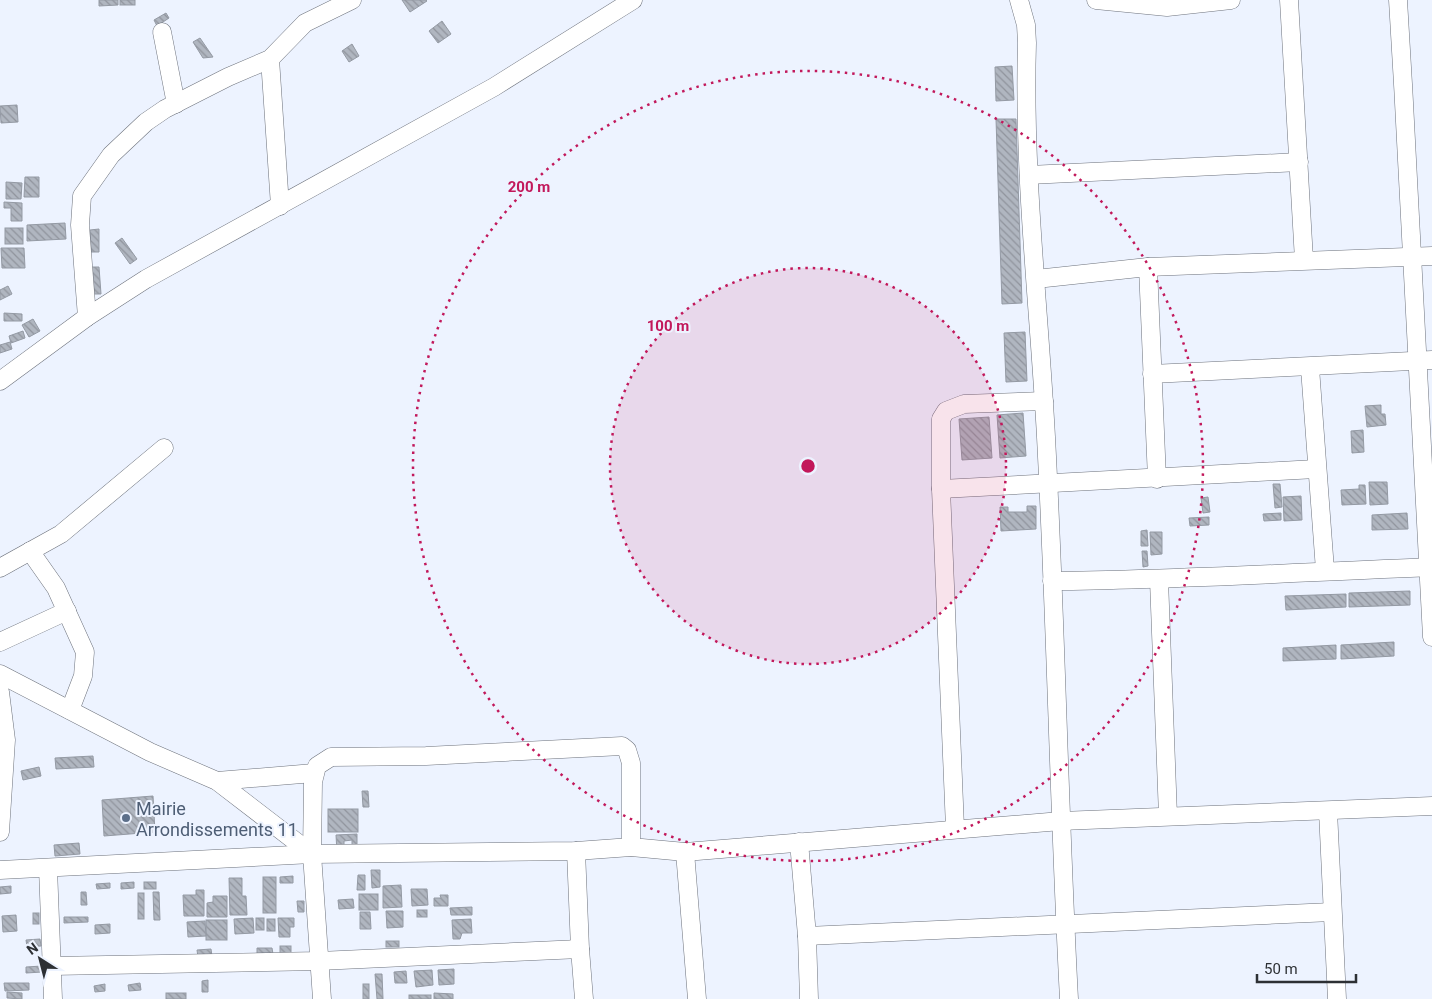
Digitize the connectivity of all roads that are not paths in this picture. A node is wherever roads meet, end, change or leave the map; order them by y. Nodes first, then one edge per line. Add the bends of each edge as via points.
1 (352, 0) edge
2 (631, 0) edge
3 (1019, 0) edge
4 (1096, 0) edge
5 (1231, 0) edge
6 (1289, 0) edge
7 (1398, 0) edge
8 (321, 7) edge
9 (162, 32) dead end
10 (270, 59) junction
11 (176, 104) junction
12 (1299, 162) junction
13 (1029, 175) junction
14 (280, 206) junction
15 (1414, 256) junction
16 (1432, 256) edge
17 (1304, 260) junction
18 (1148, 267) junction
19 (1036, 279) junction
20 (87, 316) junction
21 (1424, 361) edge
22 (1310, 368) junction
23 (1152, 374) junction
24 (0, 381) edge
25 (1044, 401) junction
26 (164, 448) dead end
27 (1316, 469) junction
28 (1157, 479) junction
29 (1049, 484) junction
30 (942, 488) junction
31 (30, 552) junction
32 (1430, 567) edge
33 (0, 568) edge
34 (1325, 570) junction
35 (1159, 580) junction
36 (1052, 581) junction
37 (67, 612) junction
38 (1432, 637) edge
39 (0, 642) edge
40 (0, 674) edge
41 (0, 692) edge
42 (70, 710) junction
43 (314, 774) junction
44 (217, 782) junction
45 (1432, 806) edge
46 (1328, 811) junction
47 (1168, 816) junction
48 (1060, 821) junction
49 (955, 828) junction
50 (0, 832) edge
51 (799, 842) junction
52 (631, 847) junction
53 (576, 851) junction
54 (685, 852) junction
55 (312, 854) junction
56 (48, 868) junction
57 (0, 870) edge
58 (1332, 912) junction
59 (1065, 924) junction
60 (807, 936) junction
61 (580, 949) junction
62 (319, 960) junction
63 (52, 966) junction
64 (53, 999) edge
65 (322, 999) edge
66 (584, 999) edge
67 (697, 999) edge
68 (809, 999) edge
69 (1070, 999) edge
70 (1337, 999) edge

1 - 8 street
2 - 14 street via 494,87
3 - 13 street via 1026,25
4 - 5 street via 1167,7
6 - 12 street
7 - 15 street
8 - 10 street
9 - 11 street
10 - 11 street
10 - 14 street
11 - 20 street via 146,122 111,155 82,196 80,225
12 - 13 street
12 - 17 street
13 - 19 street
14 - 20 street via 146,279
15 - 16 street
15 - 17 street
15 - 21 street
17 - 18 street
18 - 19 street
18 - 23 street
19 - 25 street
20 - 24 street
21 - 22 street
21 - 32 street
22 - 23 street
22 - 27 street
23 - 28 street
25 - 29 street
25 - 30 street via 964,404 946,411 940,429
26 - 31 street via 61,534
27 - 28 street
27 - 34 street
28 - 29 street
29 - 30 street
29 - 36 street
30 - 49 street
31 - 33 street
31 - 37 street via 56,588
32 - 34 street
32 - 38 street
34 - 35 street
35 - 36 street
35 - 47 street
36 - 48 street
37 - 39 street
37 - 42 street via 85,652 83,676
40 - 42 street
41 - 50 street via 6,740
42 - 44 street via 150,752
43 - 44 street
43 - 52 street via 317,766 330,757 426,756 622,746 627,750 631,763
43 - 55 street
44 - 55 street
45 - 46 street
46 - 47 street
46 - 58 street
47 - 48 street
48 - 49 street
48 - 59 street
49 - 51 street
51 - 54 street
51 - 60 street
52 - 53 street
52 - 54 street
53 - 55 street
53 - 61 street
54 - 67 street
55 - 56 street
55 - 62 street
56 - 57 street
56 - 63 street
58 - 59 street
58 - 70 street
59 - 60 street
59 - 69 street
60 - 68 street
61 - 62 street
61 - 66 street
62 - 63 street
62 - 65 street
63 - 64 street

